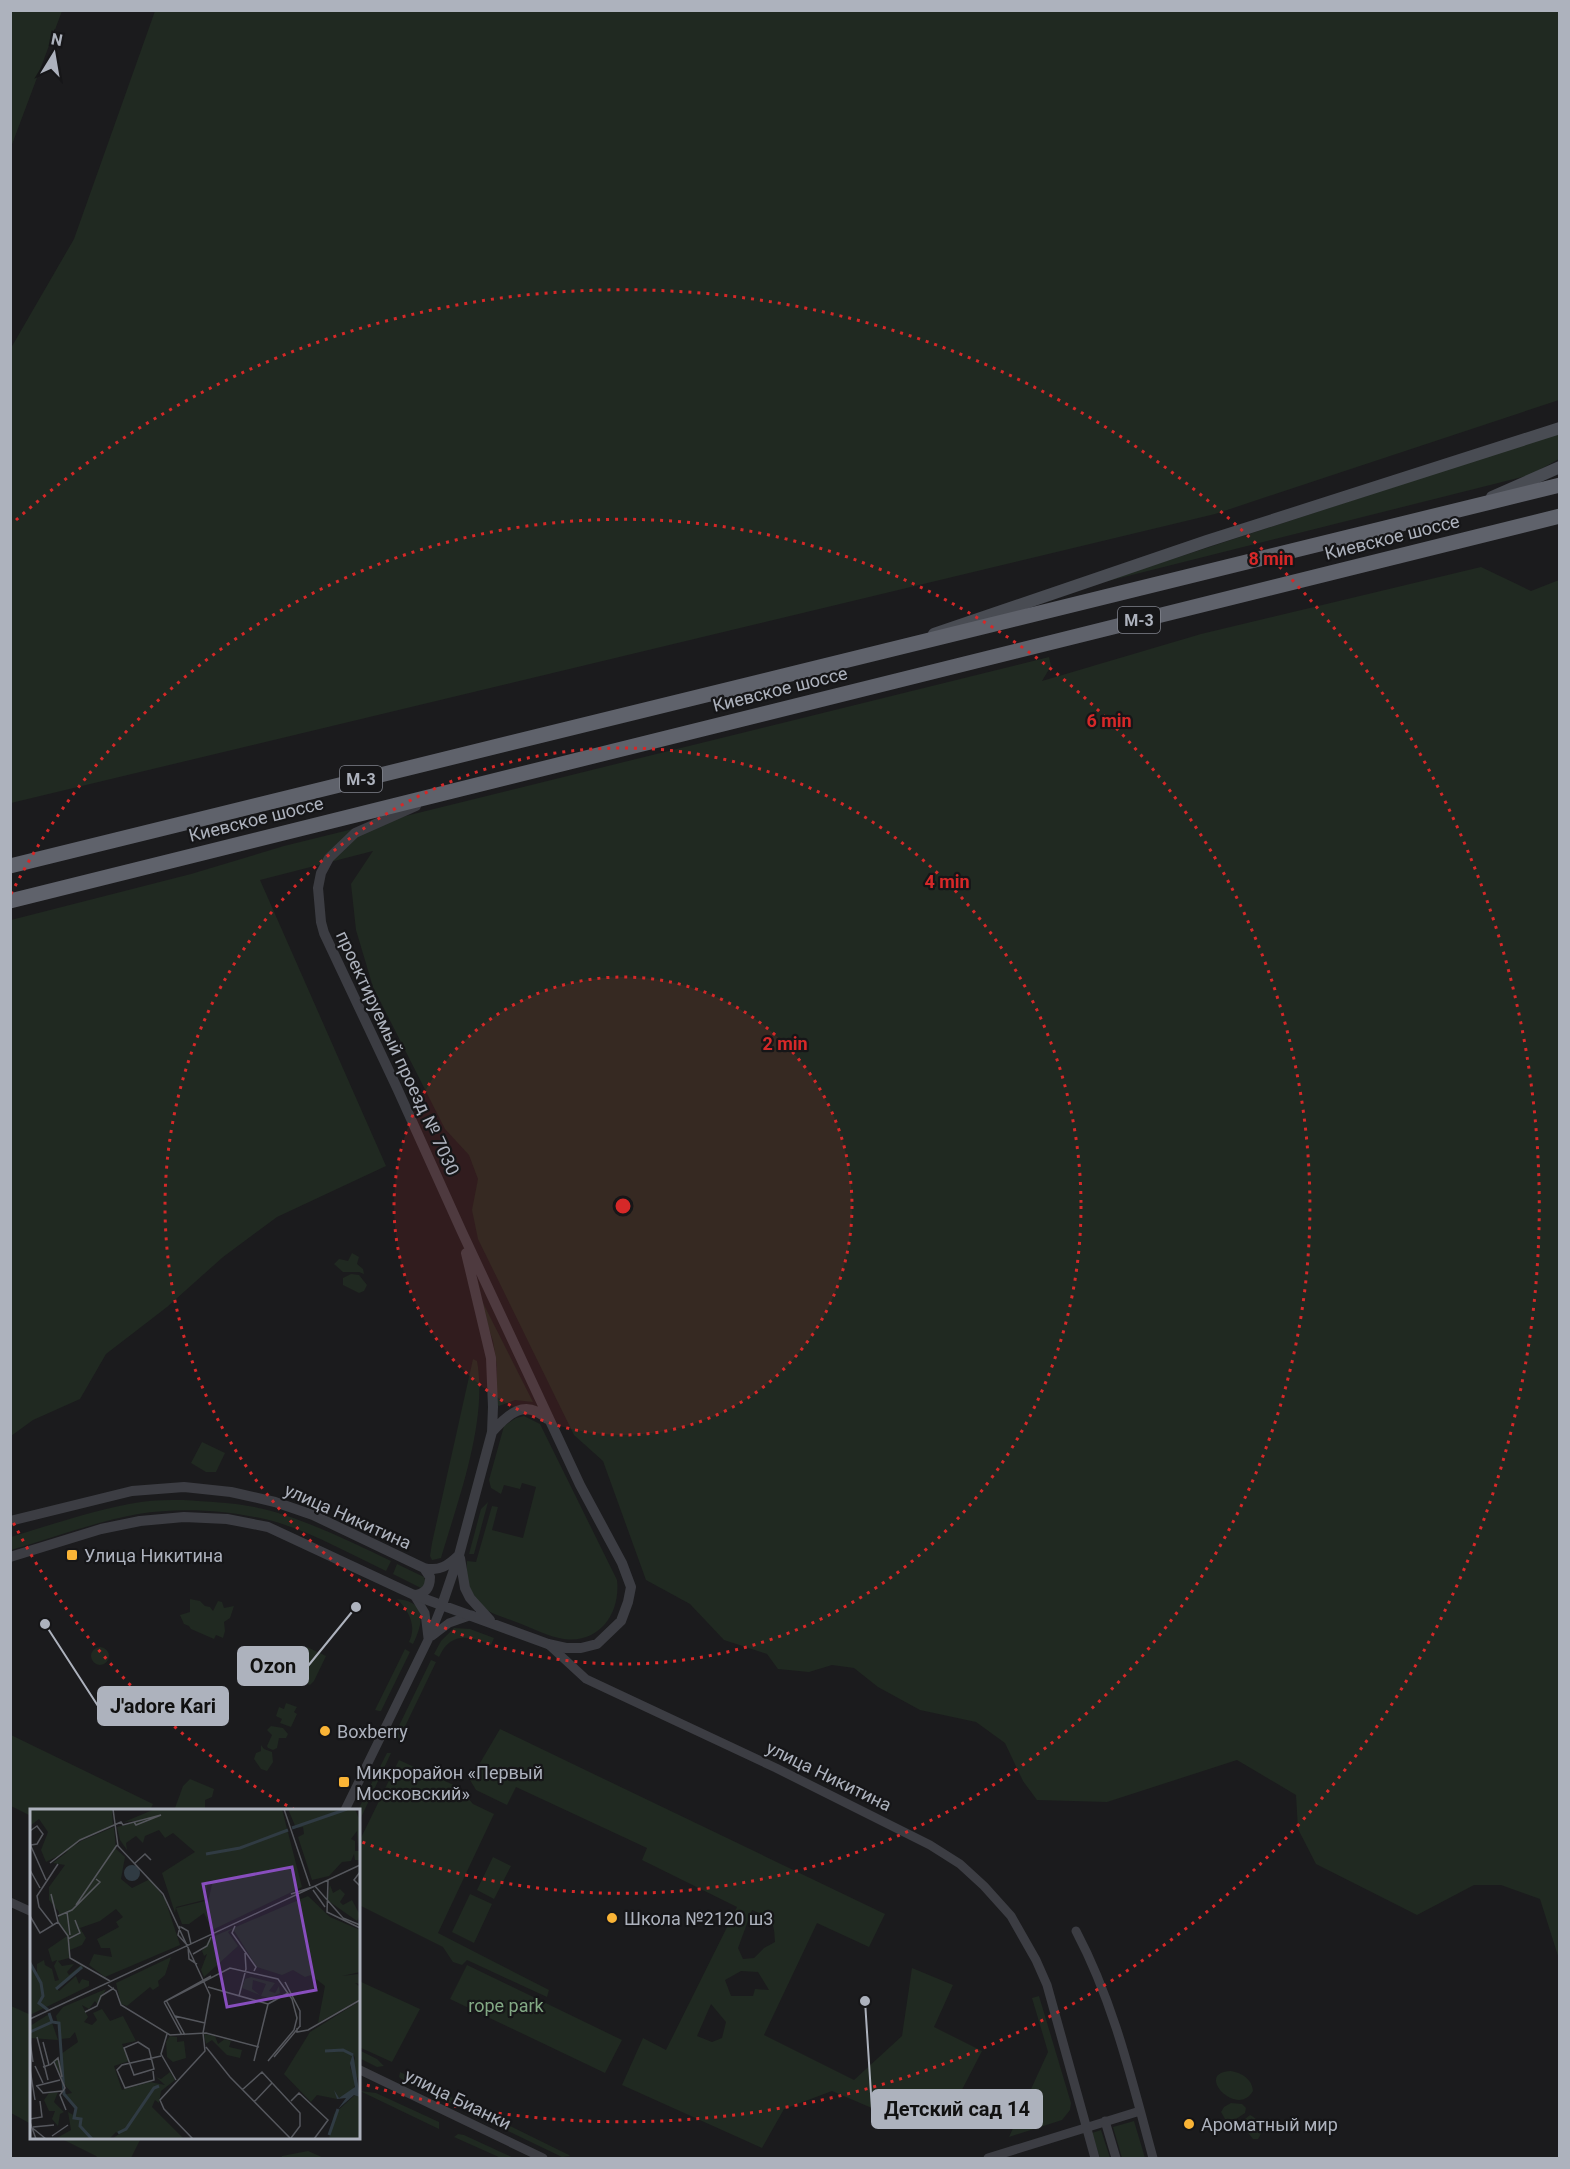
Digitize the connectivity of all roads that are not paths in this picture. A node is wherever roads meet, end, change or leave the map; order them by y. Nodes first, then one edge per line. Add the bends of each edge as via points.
1 (1560, 428) edge
2 (1560, 467) edge
3 (1560, 485) edge
4 (1466, 508) junction
5 (1560, 516) edge
6 (890, 651) junction
7 (461, 789) junction
8 (10, 866) edge
9 (10, 901) edge
10 (462, 1232) junction
11 (551, 1423) junction
12 (492, 1432) junction
13 (10, 1521) edge
14 (459, 1555) junction
15 (10, 1557) edge
16 (424, 1568) junction
17 (414, 1595) junction
18 (442, 1605) junction
19 (472, 1615) junction
20 (492, 1622) junction
21 (428, 1640) junction
22 (548, 1644) junction
23 (345, 1809) edge
24 (10, 1902) edge
25 (30, 1911) edge
26 (1076, 1931) dead end
27 (360, 2070) edge
28 (1140, 2111) junction
29 (1105, 2121) junction
30 (1086, 2127) junction
31 (543, 2158) edge
32 (988, 2158) edge
33 (1095, 2158) edge
34 (1116, 2158) edge
35 (1153, 2158) edge

1 - 6 main road via 957,624
2 - 4 main road
3 - 4 highway, Киевское шоссе / М-3
4 - 6 highway, Киевское шоссе / М-3
5 - 7 highway, Киевское шоссе / М-3
6 - 8 highway, Киевское шоссе / М-3
7 - 9 highway, Киевское шоссе / М-3
7 - 10 street, проектируемый проезд № 7030 via 355,833 329,858 321,873 318,904 324,933
10 - 11 street, проектируемый проезд № 7030
10 - 12 street, проектируемый проезд № 7030 via 490,1358
11 - 12 street via 540,1412 519,1410 511,1412
11 - 22 street, проектируемый проезд № 7030 via 631,1587 621,1621 597,1644 566,1648
12 - 14 street, проектируемый проезд № 7030
13 - 16 street, улица Никитина via 132,1491 184,1487 253,1496 295,1508
14 - 16 street, улица Никитина via 443,1568
14 - 18 street, проектируемый проезд № 7030
14 - 20 street via 465,1588
15 - 17 street, улица Никитина via 140,1521 227,1519 268,1527
16 - 17 street, улица Никитина via 430,1577 428,1588
17 - 18 street, улица Никитина
17 - 21 street via 425,1613
18 - 19 street, улица Никитина
18 - 21 street
19 - 20 street, улица Никитина
19 - 21 street via 449,1623
20 - 22 street, улица Никитина
21 - 23 street
22 - 30 street, улица Никитина via 586,1679 787,1773 960,1864 1011,1916 1036,1960 1047,1985
24 - 25 street
26 - 28 street via 1110,2007
27 - 31 street, улица Бианки
28 - 29 street
28 - 35 street
29 - 30 street
29 - 34 street
30 - 32 street
30 - 33 street, улица Никитина

